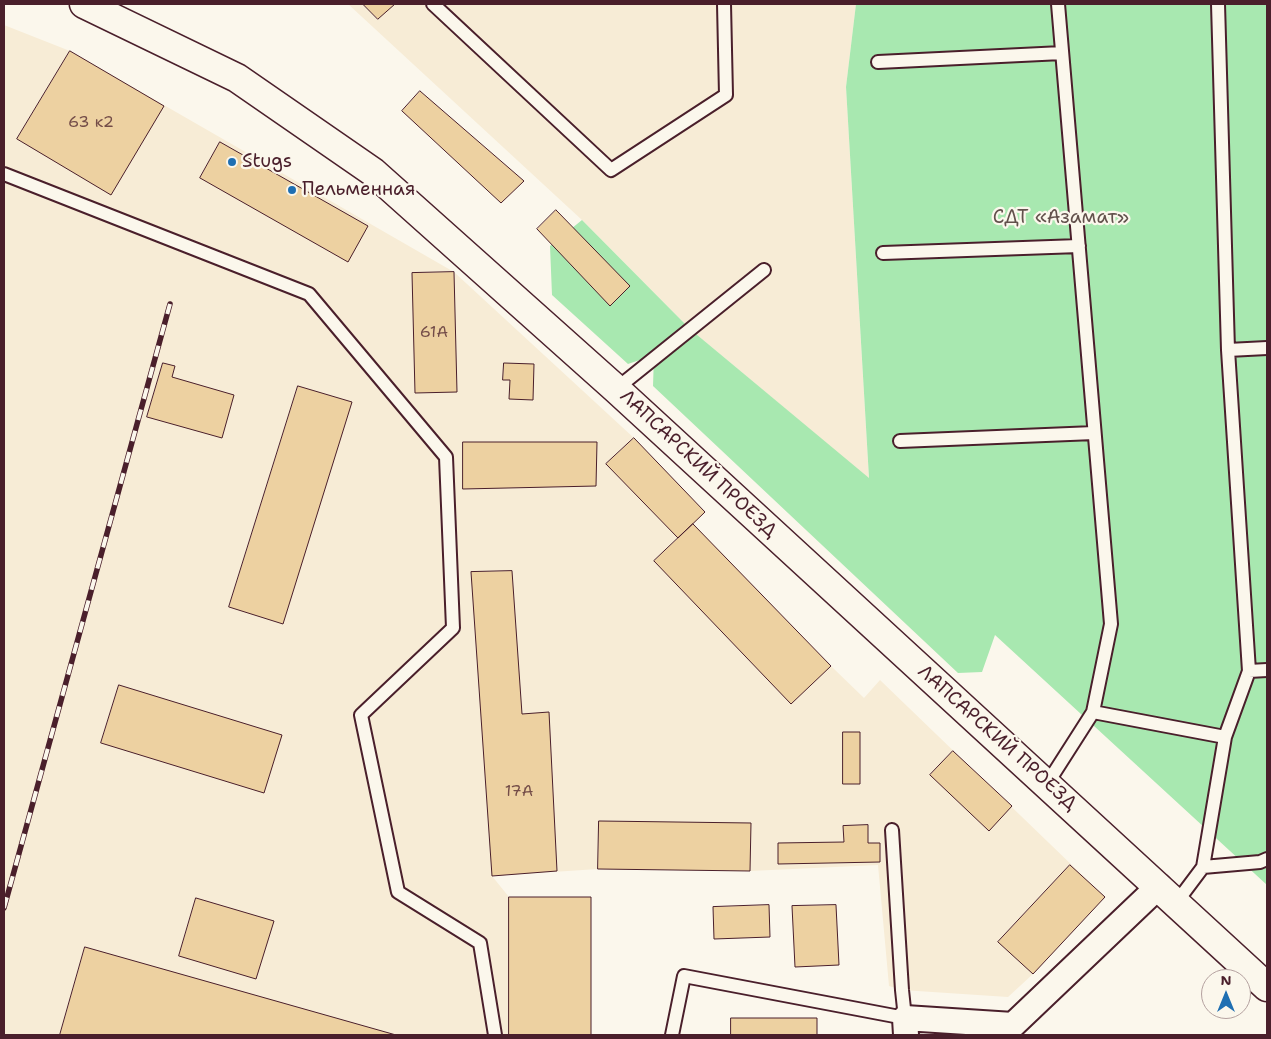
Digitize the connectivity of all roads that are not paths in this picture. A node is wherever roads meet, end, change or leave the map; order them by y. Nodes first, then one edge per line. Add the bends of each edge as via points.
1 (84, 4) edge
2 (433, 4) edge
3 (724, 4) edge
4 (1058, 4) edge
5 (1218, 4) edge
6 (1062, 53) junction
7 (878, 62) dead end
8 (4, 174) edge
9 (1079, 246) junction
10 (883, 253) dead end
11 (764, 270) dead end
12 (1267, 348) edge
13 (1228, 350) junction
14 (616, 389) junction
15 (1094, 433) junction
16 (900, 441) dead end
17 (1267, 670) edge
18 (1250, 672) junction
19 (1093, 712) junction
20 (1225, 737) junction
21 (1047, 784) junction
22 (892, 830) dead end
23 (1267, 859) edge
24 (1203, 866) junction
25 (1167, 894) junction
26 (1267, 987) edge
27 (906, 1027) edge
28 (495, 1035) edge
29 (672, 1035) edge

1 - 14 street, ЛАПСАРСКИЙ ПРОЕЗД via 237,78 373,172
2 - 3 lane via 611,170 726,95
4 - 6 lane
5 - 13 lane
6 - 7 lane
6 - 9 lane
8 - 28 lane via 309,294 446,457 453,628 361,715 398,892 480,943
9 - 10 lane
9 - 15 lane
11 - 14 lane
12 - 13 lane
13 - 18 lane
14 - 21 street, ЛАПСАРСКИЙ ПРОЕЗД
15 - 16 lane
15 - 19 lane via 1111,624
17 - 18 lane
18 - 20 lane
19 - 20 lane
19 - 21 lane
20 - 24 lane
21 - 25 street, ЛАПСАРСКИЙ ПРОЕЗД
22 - 27 lane
23 - 24 lane
24 - 25 lane
25 - 26 street, ЛАПСАРСКИЙ ПРОЕЗД
25 - 27 street via 1013,1025
27 - 29 lane via 684,976

